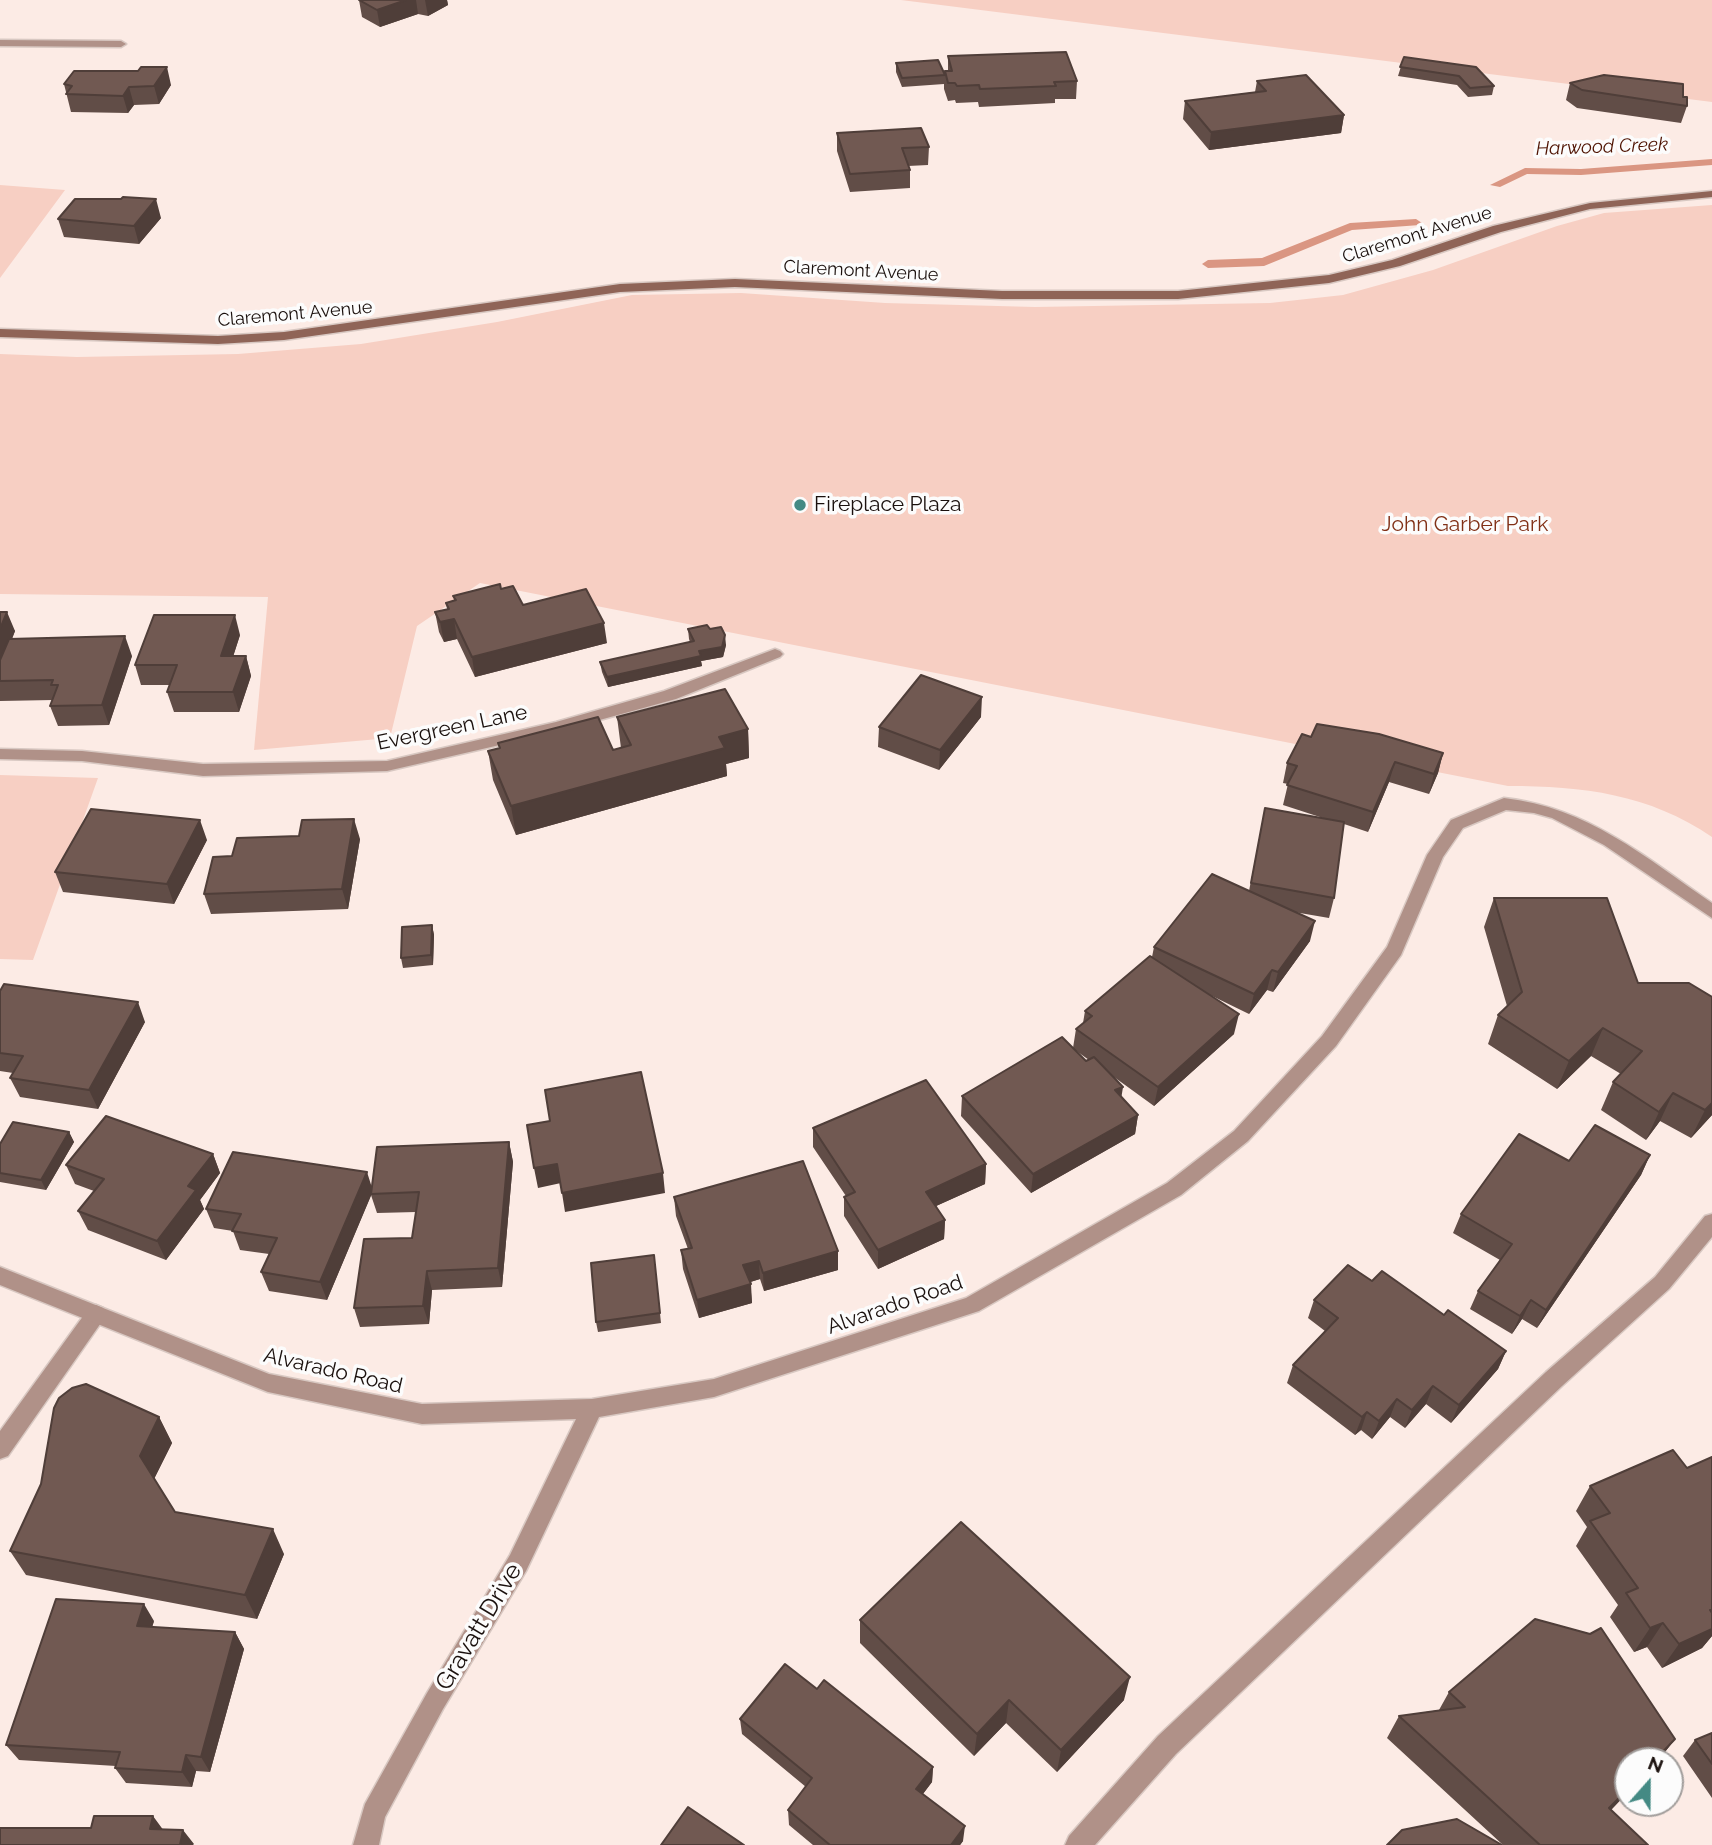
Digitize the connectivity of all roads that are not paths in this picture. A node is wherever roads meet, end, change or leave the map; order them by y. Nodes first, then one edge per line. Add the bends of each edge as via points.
1 (0, 43) edge
2 (121, 44) dead end
3 (1712, 194) edge
4 (0, 333) edge
5 (775, 654) dead end
6 (0, 754) edge
7 (1712, 912) edge
8 (1712, 1222) edge
9 (0, 1276) edge
10 (96, 1314) junction
11 (592, 1409) junction
12 (0, 1448) edge
13 (366, 1845) edge
14 (1078, 1845) edge

1 - 2 street
3 - 4 main road, Claremont Avenue via 1590,206 1329,279 1192,294 1002,295 735,283 620,288 284,336 206,340
5 - 6 street, Evergreen Lane via 670,695 387,766 203,771 82,757
7 - 11 street, Alvarado Road via 1609,841 1558,814 1504,804 1457,824 1435,855 1395,950 1329,1041 1241,1136 1174,1189 972,1305 714,1388
8 - 14 street via 1662,1283 1554,1379 1167,1745
9 - 10 street, Alvarado Road
10 - 11 street, Alvarado Road via 268,1383 409,1412
10 - 12 street
11 - 13 street, Gravatt Drive via 518,1563 374,1813

